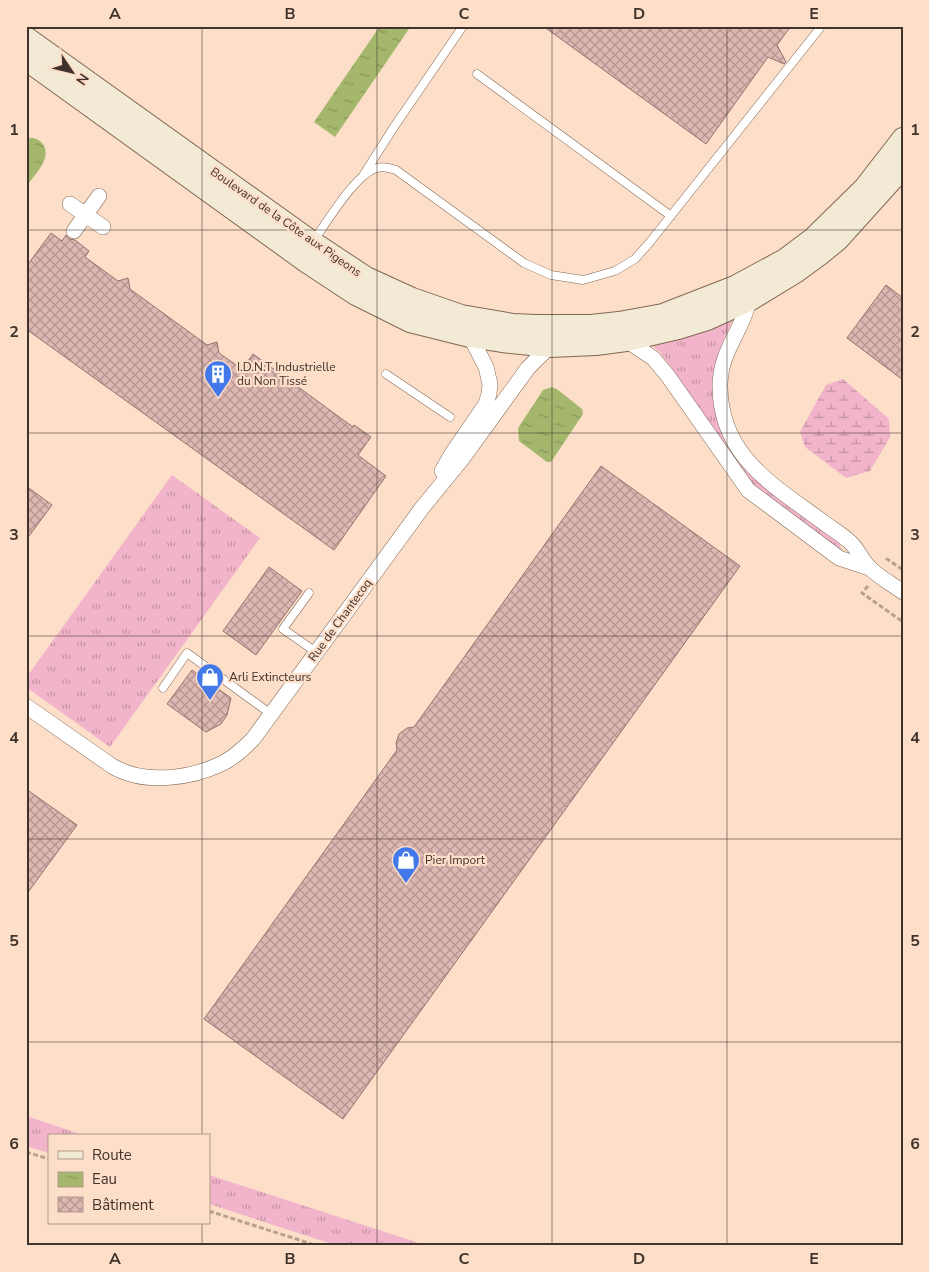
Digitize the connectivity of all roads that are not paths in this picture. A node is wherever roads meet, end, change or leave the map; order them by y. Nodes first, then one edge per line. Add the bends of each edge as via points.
1 (463, 26) edge
2 (820, 28) dead end
3 (26, 38) edge
4 (26, 59) edge
5 (477, 74) dead end
6 (903, 139) edge
7 (903, 167) edge
8 (364, 174) junction
9 (99, 196) dead end
10 (70, 204) dead end
11 (86, 215) junction
12 (671, 216) junction
13 (103, 227) dead end
14 (74, 231) dead end
15 (312, 242) junction
16 (749, 300) junction
17 (470, 336) junction
18 (626, 340) junction
19 (550, 346) junction
20 (386, 374) dead end
21 (450, 417) dead end
22 (422, 508) junction
23 (869, 568) junction
24 (903, 592) edge
25 (309, 593) dead end
26 (316, 652) junction
27 (163, 688) dead end
28 (26, 706) edge
29 (271, 714) junction

1 - 8 lane
2 - 12 lane
3 - 15 street, Boulevard de la Côte aux Pigeons
4 - 17 street, Boulevard de la Côte aux Pigeons via 356,294 410,321
5 - 12 lane
6 - 15 street, Boulevard de la Côte aux Pigeons via 853,200 813,239 785,260 735,288 663,315 628,322 535,326 461,316 366,278
7 - 16 street, Boulevard de la Côte aux Pigeons via 838,239 795,272
8 - 12 lane via 377,168 396,170 524,263 551,274 583,280 615,271 634,259
8 - 15 lane
9 - 11 street
10 - 11 street
11 - 13 street
11 - 14 street
16 - 18 street, Boulevard de la Côte aux Pigeons via 707,319
16 - 23 street via 722,368 722,411 730,435 744,458 763,477 851,543
17 - 19 street, Boulevard de la Côte aux Pigeons
17 - 22 street via 489,375 486,404 453,452
18 - 19 street, Boulevard de la Côte aux Pigeons
18 - 23 street via 653,358 668,376 748,490 839,558
19 - 22 street, Rue de Chantecoq via 528,368
20 - 21 lane
22 - 26 street, Rue de Chantecoq
23 - 24 street
25 - 26 lane via 283,629
26 - 29 street, Rue de Chantecoq
27 - 29 lane via 187,653
28 - 29 street, Rue de Chantecoq via 122,772 156,777 195,773 224,762 253,739

